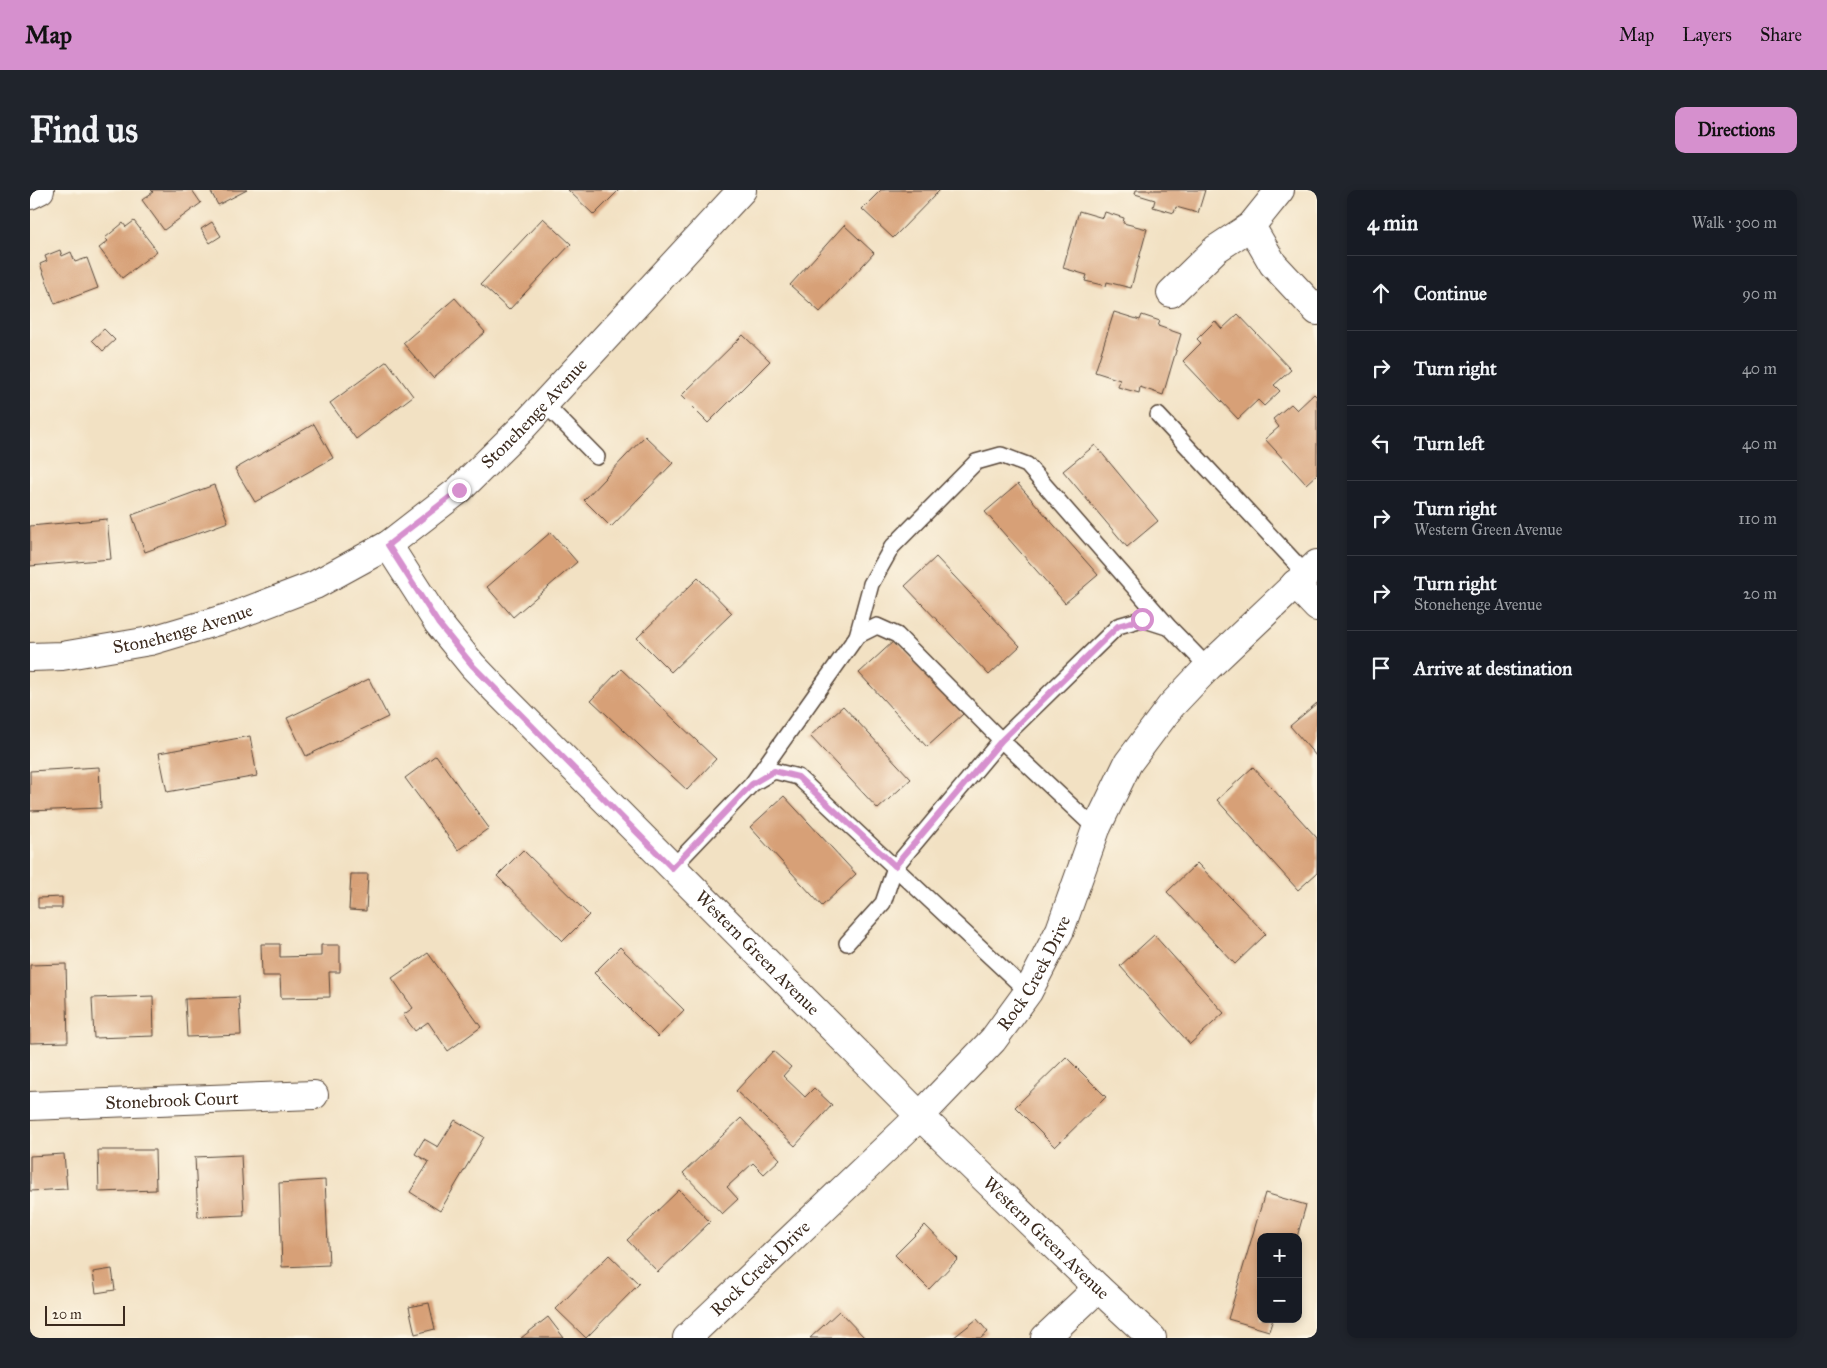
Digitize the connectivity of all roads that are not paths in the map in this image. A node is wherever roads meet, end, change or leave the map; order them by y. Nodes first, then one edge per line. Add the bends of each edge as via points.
1 (40, 190) edge
2 (742, 190) edge
3 (1280, 190) edge
4 (30, 195) edge
5 (1251, 226) junction
6 (1171, 293) dead end
7 (1317, 311) edge
8 (545, 404) junction
9 (1158, 415) dead end
10 (597, 457) dead end
11 (388, 545) junction
12 (1306, 574) edge
13 (1317, 607) edge
14 (1170, 628) junction
15 (857, 636) junction
16 (30, 657) edge
17 (1208, 666) junction
18 (1002, 740) junction
19 (752, 784) junction
20 (1096, 828) junction
21 (895, 866) junction
22 (672, 868) junction
23 (847, 943) dead end
24 (1028, 992) junction
25 (314, 1095) dead end
26 (30, 1106) edge
27 (920, 1116) junction
28 (1098, 1288) junction
29 (686, 1338) edge
30 (1045, 1338) edge
31 (1152, 1338) edge

1 - 4 street
2 - 8 street, Stonehenge Avenue
3 - 5 street
5 - 6 street via 1216,249
5 - 7 street via 1273,264
8 - 10 lane
8 - 11 street, Stonehenge Avenue via 459,490
9 - 12 lane
11 - 16 street, Stonehenge Avenue via 315,585 234,616 150,641 62,656
11 - 22 street, Western Green Avenue via 438,623 473,666
12 - 13 street
12 - 17 street, Rock Creek Drive
14 - 15 lane via 1027,465 1001,455 976,462 892,547 871,584
14 - 17 lane
14 - 18 lane via 1142,619 1118,626
15 - 18 lane via 877,626 897,635
15 - 19 lane
17 - 20 street, Rock Creek Drive via 1171,706 1128,763
18 - 20 lane
18 - 21 lane
19 - 21 lane via 774,771 798,777
19 - 22 lane
20 - 24 street, Rock Creek Drive via 1060,930
21 - 23 lane via 883,903
21 - 24 lane
22 - 27 street, Western Green Avenue
24 - 27 street, Rock Creek Drive via 993,1040
25 - 26 street, Stonebrook Court
27 - 28 street, Western Green Avenue
27 - 29 street, Rock Creek Drive
28 - 30 street
28 - 31 street, Western Green Avenue

